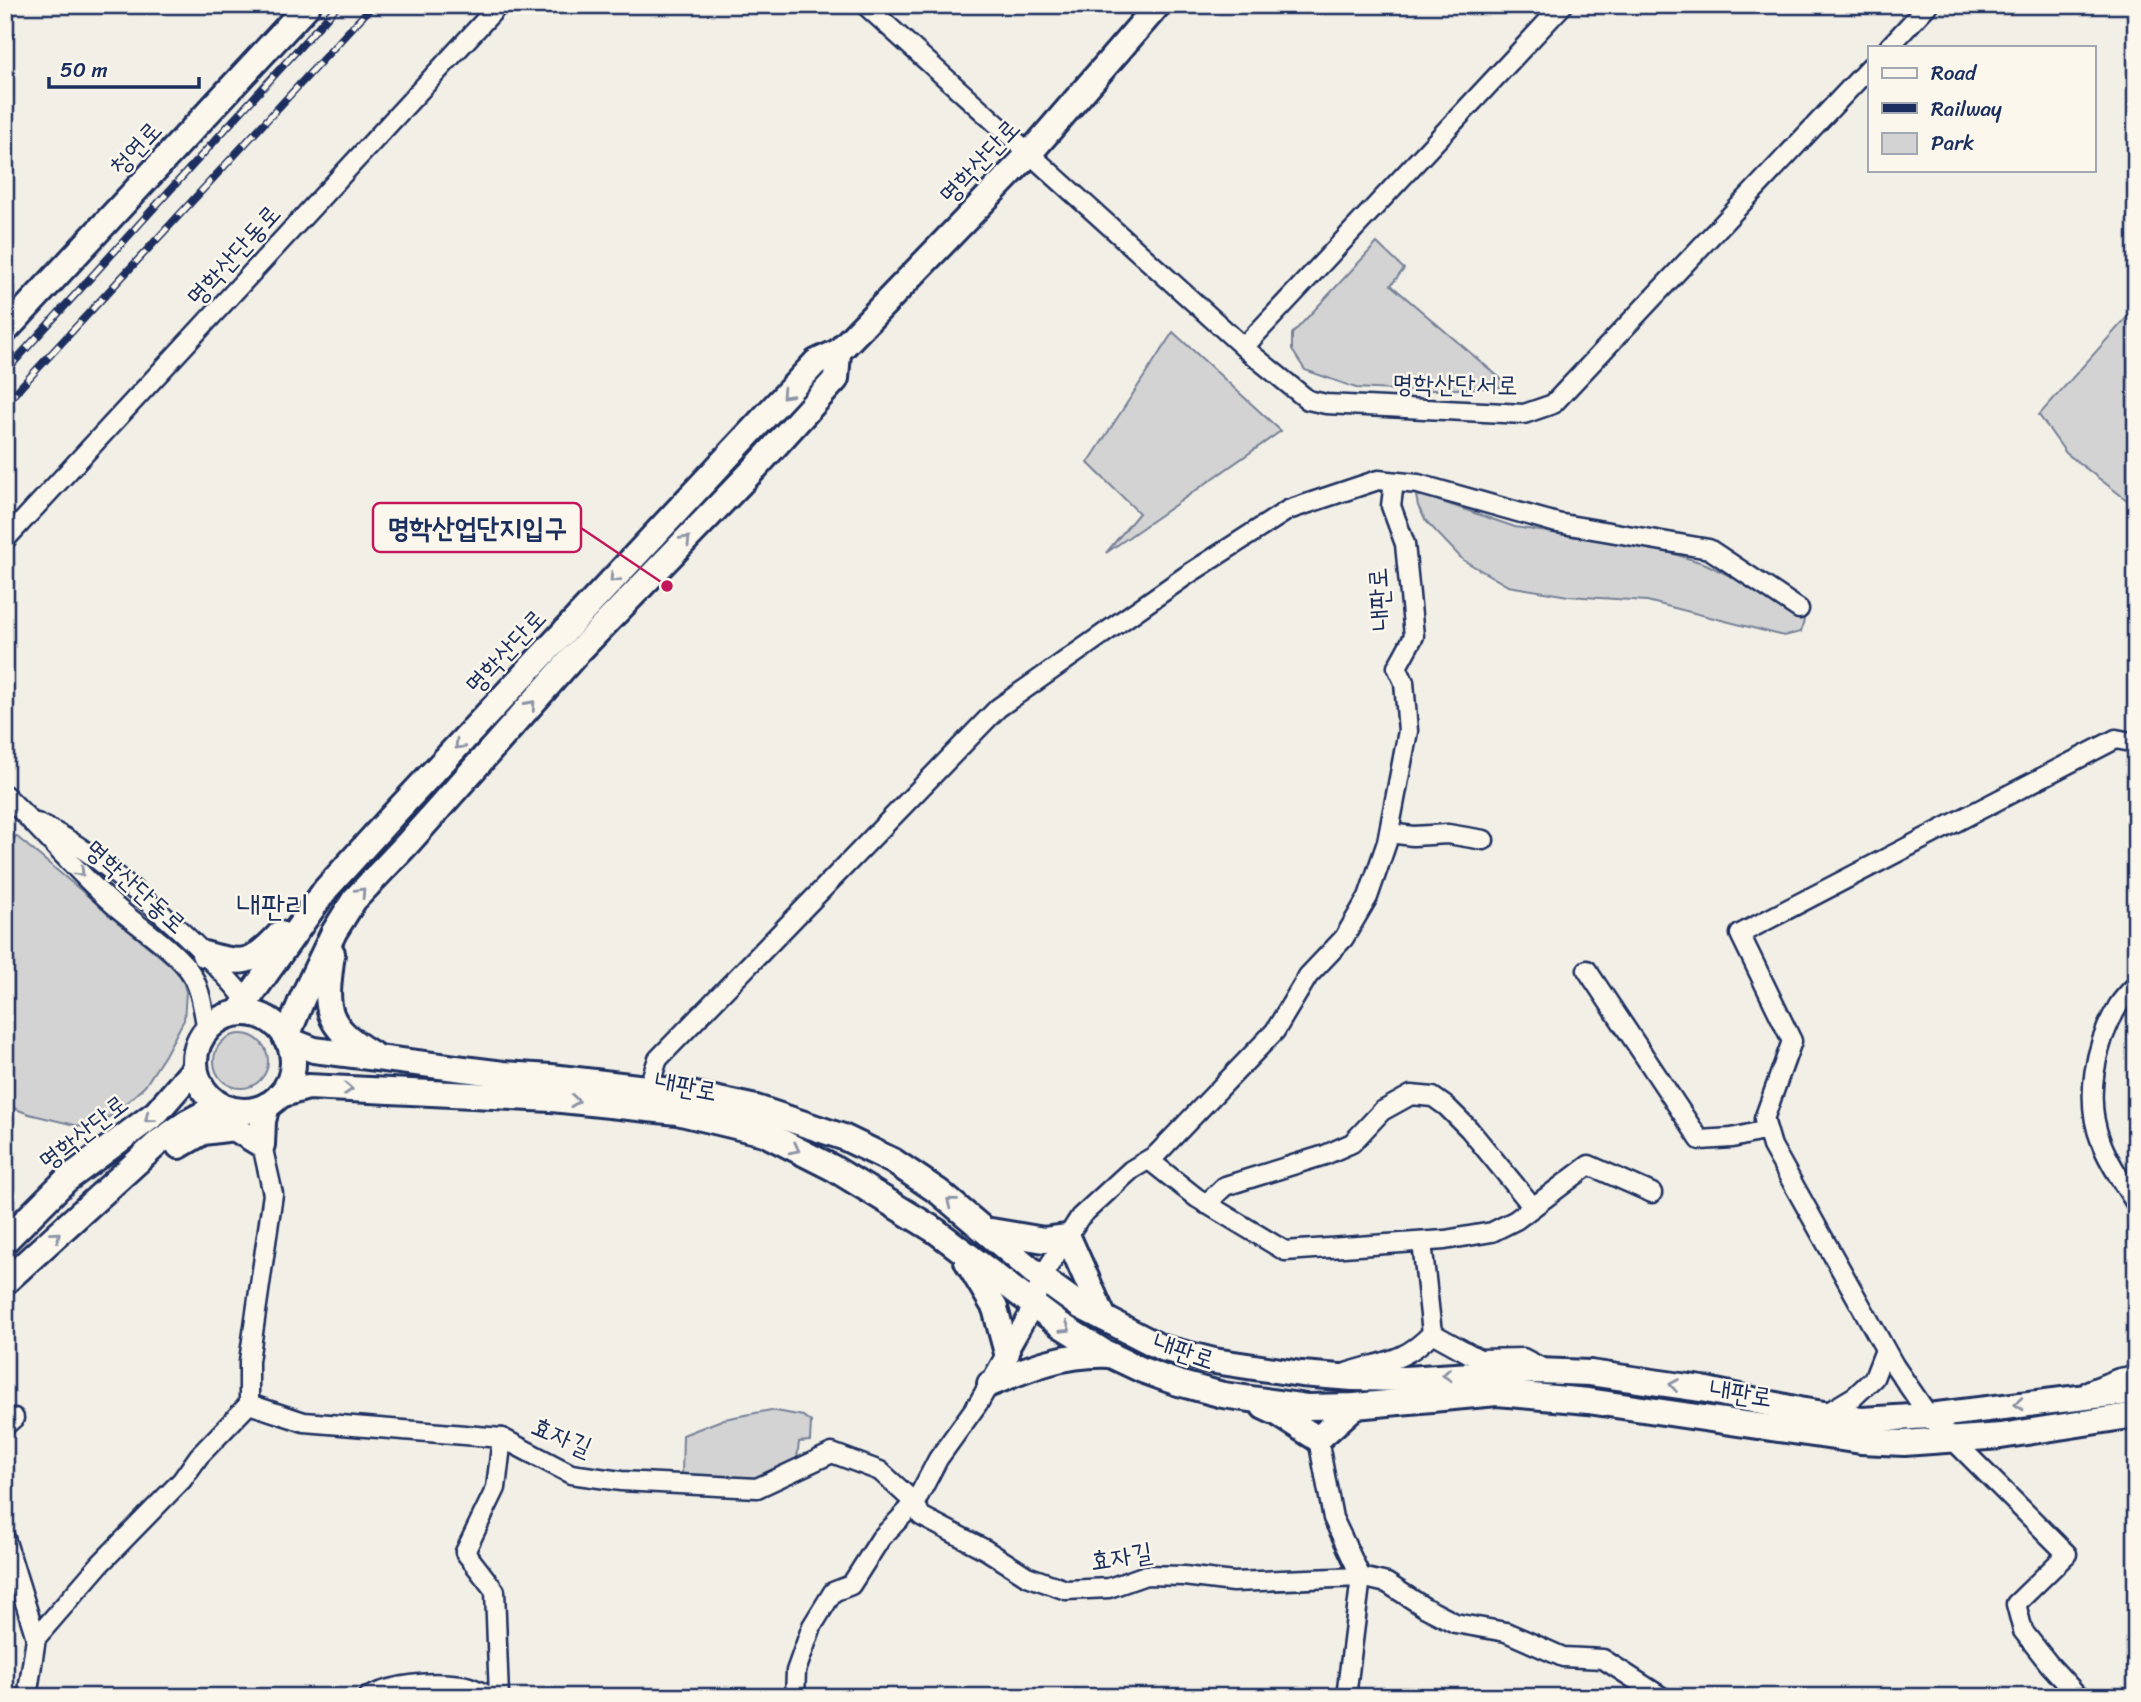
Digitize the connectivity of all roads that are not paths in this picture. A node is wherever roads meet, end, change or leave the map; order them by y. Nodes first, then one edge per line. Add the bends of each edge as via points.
1 (308, 5) edge
2 (499, 5) edge
3 (865, 5) edge
4 (1158, 5) edge
5 (1563, 5) edge
6 (1928, 5) edge
7 (1890, 46) edge
8 (1868, 69) edge
9 (1029, 153) junction
10 (5, 331) edge
11 (1244, 347) junction
12 (838, 352) junction
13 (1394, 482) junction
14 (5, 540) edge
15 (1799, 609) dead end
16 (2136, 744) edge
17 (5, 795) edge
18 (34, 822) junction
19 (1389, 833) junction
20 (1484, 840) dead end
21 (324, 893) junction
22 (334, 932) junction
23 (204, 954) junction
24 (1587, 970) dead end
25 (2136, 985) edge
26 (247, 1009) junction
27 (207, 1030) junction
28 (286, 1039) junction
29 (378, 1058) junction
30 (195, 1068) junction
31 (648, 1088) junction
32 (274, 1100) junction
33 (220, 1105) junction
34 (1767, 1130) junction
35 (261, 1145) junction
36 (1149, 1160) junction
37 (1652, 1192) dead end
38 (1206, 1204) junction
39 (2136, 1204) edge
40 (1533, 1207) junction
41 (81, 1215) junction
42 (986, 1230) junction
43 (1068, 1237) junction
44 (5, 1241) edge
45 (1422, 1242) junction
46 (959, 1249) junction
47 (1041, 1278) junction
48 (5, 1282) edge
49 (1034, 1305) junction
50 (1104, 1318) junction
51 (1432, 1333) junction
52 (1885, 1349) junction
53 (1007, 1353) junction
54 (1111, 1355) junction
55 (1549, 1371) junction
56 (2136, 1375) edge
57 (1335, 1377) junction
58 (990, 1384) junction
59 (2136, 1391) edge
60 (1241, 1398) junction
61 (2070, 1398) junction
62 (250, 1404) junction
63 (1355, 1406) junction
64 (1825, 1414) junction
65 (2136, 1415) edge
66 (1929, 1416) junction
67 (502, 1438) junction
68 (1318, 1439) junction
69 (1951, 1440) junction
70 (915, 1503) junction
71 (5, 1538) edge
72 (1361, 1577) junction
73 (36, 1638) junction
74 (27, 1695) edge
75 (368, 1697) edge
76 (492, 1697) edge
77 (499, 1697) edge
78 (795, 1697) edge
79 (1346, 1697) edge
80 (1662, 1697) edge
81 (2080, 1697) edge

1 - 10 street, 청연로
2 - 14 street, 명학산단동로
3 - 9 street, 명학산단서로
4 - 9 street, 명학산단로
5 - 11 street
6 - 7 street
8 - 11 street, 명학산단서로 via 1553,404 1524,414 1326,404 1308,400
9 - 11 street, 명학산단서로
9 - 12 street, 명학산단로
12 -> 21 street, 명학산단로 via 816,362
22 -> 12 street, 명학산단로 via 354,900 577,653 836,379
13 - 15 street via 1418,484 1557,523 1709,549
13 - 19 street, 내판로 via 1391,506 1405,544 1414,636 1397,667 1404,682 1408,732
13 - 31 street via 1378,480 1288,510 998,708 658,1059
16 - 34 street via 2116,739 1740,934 1792,1041 1764,1119
17 - 18 street, 명학산단동로
18 - 23 street via 61,834 106,866
18 -> 27 street, 명학산단동로 via 114,905 190,971
19 - 20 street
19 - 36 street, 내판로 via 1368,897 1344,938 1308,976 1275,1031
21 - 23 street via 261,955 239,961
21 - 26 street, 명학산단로
22 - 28 street, 명학산단로
22 - 29 street via 330,1014 346,1038
23 - 26 street
24 - 34 street via 1700,1140
25 - 39 street via 2118,1006 2100,1049 2092,1109 2101,1142
26 - 27 street via 223,1017
26 - 28 street via 270,1021
27 - 30 street via 196,1052
28 - 29 street, 내판로 via 314,1050
28 - 32 street via 292,1064 289,1080
29 - 31 street, 내판로
30 - 33 street via 208,1096
30 -> 44 street, 명학산단로 via 156,1113 66,1180
42 -> 31 street, 내판로 via 893,1161 843,1137 756,1108
32 - 33 street via 252,1110
32 - 35 street via 263,1121
32 -> 46 street, 내판로 via 321,1087 552,1099 677,1112 764,1133 833,1168
33 - 41 street via 159,1142
34 - 52 street
35 - 41 street via 234,1128 203,1132 171,1150 96,1215
35 - 62 street via 273,1194 249,1360
36 - 38 street
36 - 43 street, 내판로 via 1131,1170 1080,1217
37 - 40 street via 1589,1165
38 - 40 street via 1225,1186 1352,1143 1382,1111 1411,1095 1433,1097 1447,1107
38 - 45 street via 1285,1251
40 - 45 street via 1492,1232
48 -> 41 street
42 - 43 street via 1044,1240
42 - 47 street, 내판로
43 - 47 street, 내판로
43 - 50 street
45 - 51 street
46 - 49 street, 내판로
46 - 53 street via 995,1308
47 - 49 street
47 - 50 street, 내판로
49 - 53 street
49 -> 54 street, 내판로
50 - 57 street, 내판로 via 1163,1348 1214,1361
51 - 55 street via 1479,1359 1523,1357
51 - 57 street via 1418,1349 1399,1359
52 - 64 street via 1874,1378
52 - 66 street
53 - 58 street
54 - 58 street via 1063,1357
54 - 60 street, 내판로 via 1178,1383
55 -> 57 street, 내판로 via 1405,1379
64 -> 55 street, 내판로 via 1662,1383
56 - 61 street
58 - 70 street
59 - 61 street, 내판로
60 - 63 street, 내판로 via 1306,1407
60 - 68 street via 1279,1414
61 -> 66 street, 내판로
62 - 67 street, 효자길 via 304,1422
62 - 73 street
63 - 68 street
63 - 69 street, 내판로 via 1497,1393 1588,1401 1861,1441
64 - 66 street, 내판로 via 1861,1420
65 - 69 street, 내판로
66 - 69 street
67 - 70 street, 효자길 via 571,1474 757,1488 832,1453 880,1471
67 - 77 street, 효자길 via 496,1488 465,1552 495,1591
68 - 72 street via 1333,1518
69 - 81 street via 2067,1555 2016,1604 2024,1631
70 - 72 street, 효자길 via 921,1516 1027,1576 1066,1590 1109,1588 1146,1575 1233,1582
70 - 78 street via 881,1538 851,1584 833,1592 813,1626 796,1671
71 - 73 street
72 - 79 street
72 - 80 street, 효자길 via 1387,1583 1455,1623 1506,1632 1563,1657 1603,1659
73 - 74 street
75 - 76 street via 382,1690 427,1684 463,1685

